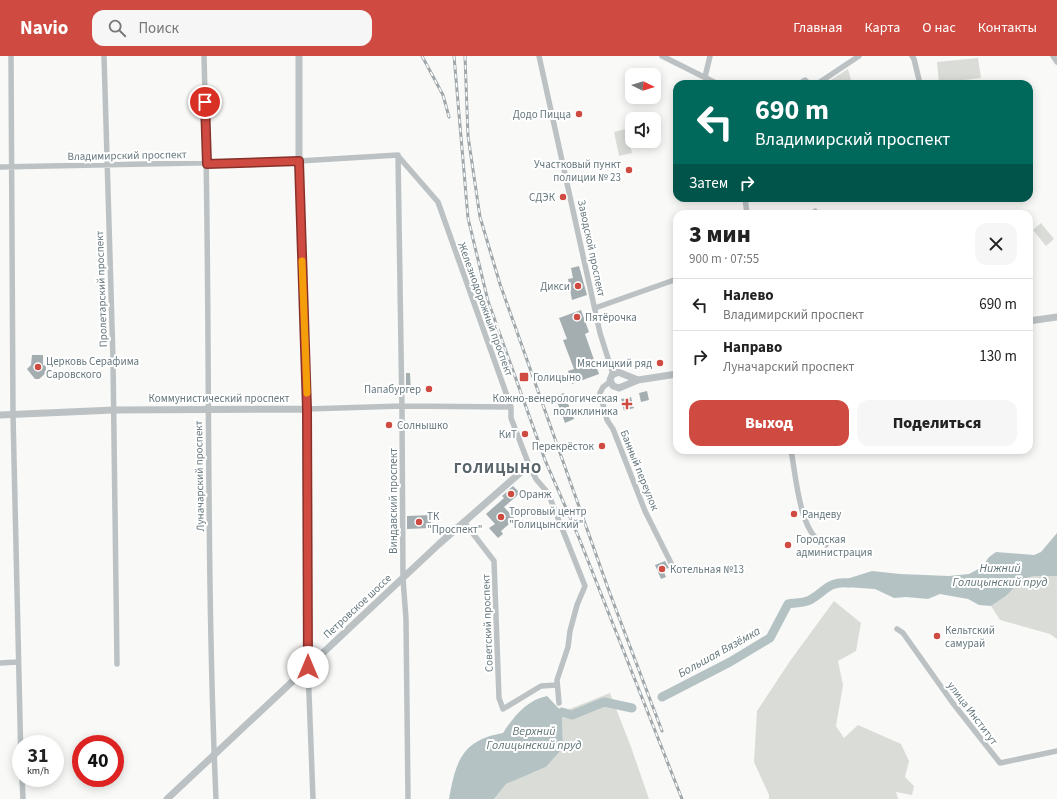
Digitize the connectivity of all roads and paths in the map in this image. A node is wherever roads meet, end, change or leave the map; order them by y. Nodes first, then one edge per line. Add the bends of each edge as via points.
1 (11, 56) edge
2 (104, 56) edge
3 (204, 56) edge
4 (299, 56) edge
5 (539, 56) edge
6 (662, 56) edge
7 (710, 56) edge
8 (859, 56) edge
9 (912, 56) edge
10 (1053, 56) edge
11 (1057, 62) edge
12 (705, 78) junction
13 (709, 80) edge
14 (823, 80) edge
15 (919, 80) edge
16 (398, 155) junction
17 (299, 161) junction
18 (207, 164) junction
19 (106, 166) junction
20 (12, 167) junction
21 (0, 168) edge
22 (673, 280) edge
23 (595, 308) junction
24 (1057, 317) edge
25 (1033, 321) edge
26 (613, 374) junction
27 (624, 375) junction
28 (673, 375) edge
29 (638, 380) junction
30 (610, 382) junction
31 (623, 386) junction
32 (402, 406) junction
33 (511, 407) junction
34 (207, 409) junction
35 (307, 409) junction
36 (114, 410) junction
37 (0, 415) edge
38 (13, 415) junction
39 (792, 454) edge
40 (529, 465) junction
41 (464, 522) junction
42 (826, 545) dead end
43 (673, 566) dead end
44 (403, 579) junction
45 (897, 630) dead end
46 (18, 662) junction
47 (0, 663) edge
48 (117, 664) dead end
49 (308, 667) junction
50 (557, 685) junction
51 (559, 703) dead end
52 (20, 735) edge
53 (1057, 751) edge
54 (214, 753) junction
55 (22, 787) edge
56 (22, 799) edge
57 (167, 799) edge
58 (216, 799) edge
59 (313, 799) edge
60 (408, 799) edge

1 - 20 street
2 - 19 street, Пролетарский проспект
3 - 18 street, Луначарский проспект
4 - 17 street
5 - 23 street, Заводской проспект
6 - 12 street
7 - 12 street
8 - 14 street
9 - 15 street
10 - 11 street
12 - 13 street
16 - 17 street, Владимирский проспект
16 - 32 street, Виндавский проспект
16 - 33 street, Железнодорожный проспект via 438,202
17 - 18 street, Владимирский проспект
17 - 35 street
18 - 19 street, Владимирский проспект
18 - 34 street, Луначарский проспект
19 - 20 street, Владимирский проспект
19 - 36 street, Пролетарский проспект
20 - 21 street, Владимирский проспект
20 - 38 street
22 - 23 street
23 - 26 street, Заводской проспект
24 - 25 street
26 - 27 street via 618,372
26 - 30 street
27 - 29 street
27 - 31 street via 626,381
28 - 29 street
29 - 31 street
30 - 31 street via 616,388
30 - 43 street, Банный переулок via 600,393 606,417 645,511
32 - 33 street, Коммунистический проспект
32 - 35 street, Коммунистический проспект
32 - 44 street, Виндавский проспект
33 - 40 street, Железнодорожный проспект via 511,418
34 - 35 street, Коммунистический проспект
34 - 36 street, Коммунистический проспект
34 - 54 street, Луначарский проспект
35 - 49 street
36 - 38 street, Коммунистический проспект
36 - 48 street, Пролетарский проспект
37 - 38 street, Коммунистический проспект
38 - 46 street
39 - 42 street via 804,521 812,535
40 - 41 street, Петровское шоссе
40 - 50 street, Железнодорожный проспект via 536,479 548,493 585,586 570,631
41 - 44 street, Петровское шоссе
41 - 50 street, Советский проспект via 494,560 499,698 503,709 541,686
44 - 49 street, Петровское шоссе
44 - 60 street, Виндавский проспект via 406,619
45 - 53 street, улица Институт via 903,633 1000,763
46 - 47 street
46 - 52 street
49 - 54 street, Петровское шоссе
49 - 59 street
50 - 51 street, Железнодорожный проспект
54 - 57 street, Петровское шоссе
54 - 58 street, Луначарский проспект
55 - 56 street

